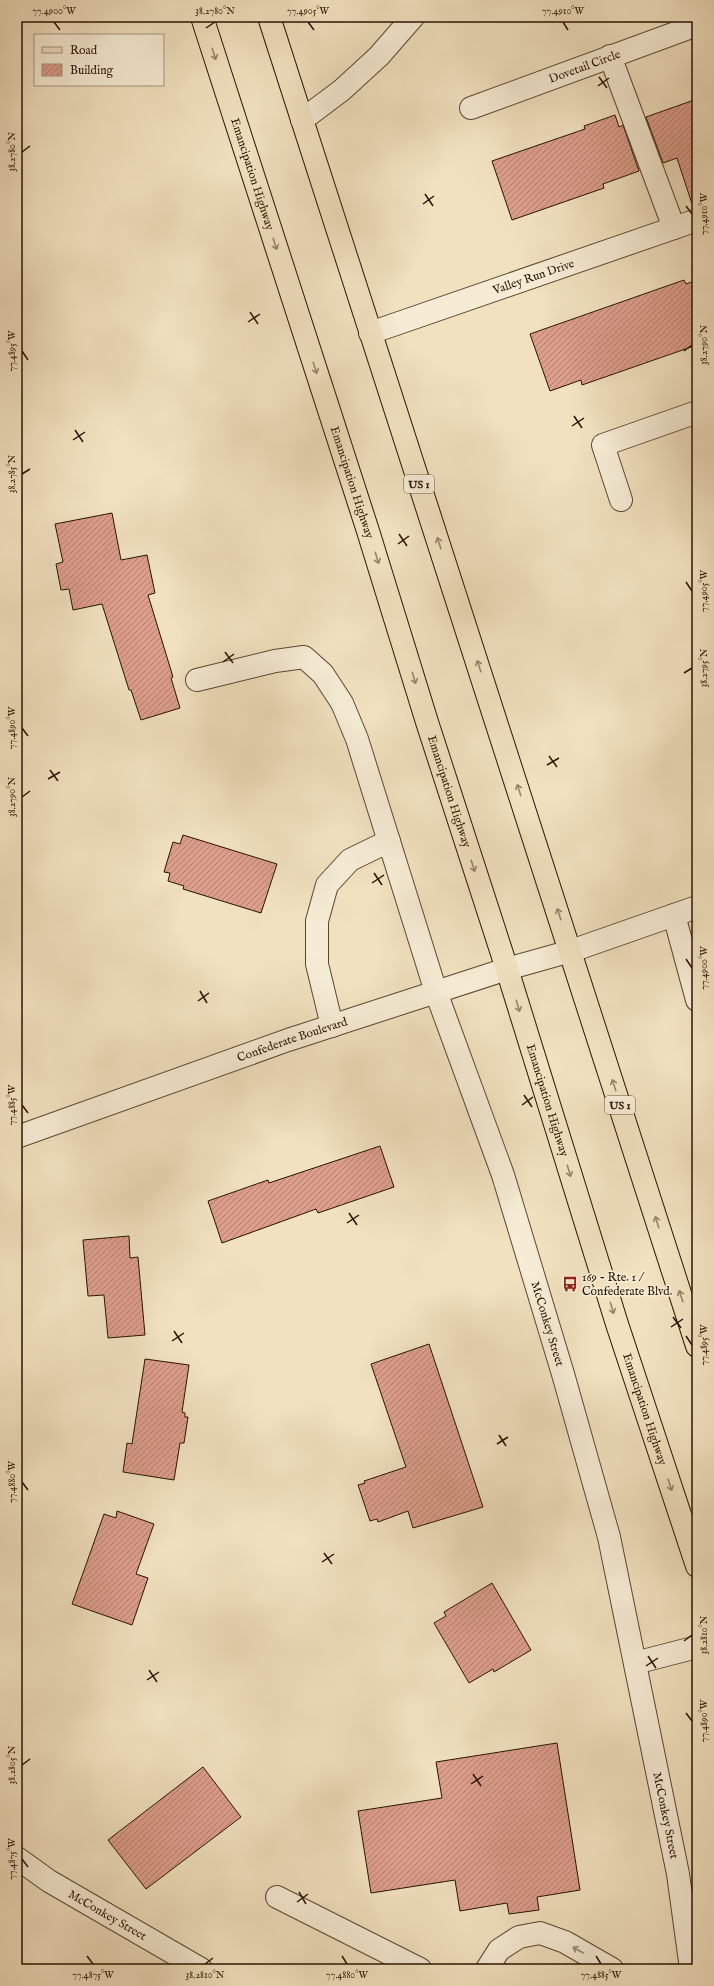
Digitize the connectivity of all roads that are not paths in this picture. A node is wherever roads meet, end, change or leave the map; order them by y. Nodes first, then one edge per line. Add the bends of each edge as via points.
1 (202, 17) edge
2 (269, 17) edge
3 (413, 17) edge
4 (697, 25) edge
5 (610, 56) junction
6 (471, 108) dead end
7 (302, 120) junction
8 (697, 220) edge
9 (674, 228) junction
10 (370, 333) junction
11 (697, 412) edge
12 (621, 500) dead end
13 (197, 680) dead end
14 (389, 841) junction
15 (697, 907) edge
16 (674, 915) junction
17 (571, 951) junction
18 (507, 969) junction
19 (436, 992) junction
20 (697, 1000) edge
21 (332, 1026) junction
22 (17, 1137) edge
23 (697, 1346) edge
24 (697, 1566) edge
25 (697, 1647) edge
26 (635, 1663) junction
27 (17, 1858) edge
28 (277, 1897) dead end
29 (201, 1969) edge
30 (420, 1969) edge
31 (487, 1969) edge
32 (612, 1969) edge
33 (692, 1969) edge

1 -> 18 main road, Emancipation Highway
2 - 7 main road, US 1
3 - 7 street via 379,56 342,90
4 - 5 street, Dovetail Circle
5 - 6 street, Dovetail Circle
5 - 9 street
7 - 10 main road, US 1
8 - 9 street, Valley Run Drive
9 - 10 street, Valley Run Drive
17 -> 10 main road, US 1
11 - 12 street via 603,445
13 - 14 street, McConkey Street via 275,661 304,657 323,674 342,703 357,739
14 - 19 street, McConkey Street
14 - 21 street via 350,860 327,885 317,921 317,964
15 - 16 street, Confederate Boulevard
16 - 17 street, Confederate Boulevard
16 - 20 street
17 - 18 street, Confederate Boulevard
23 -> 17 main road, US 1
18 - 19 street, Confederate Boulevard
18 -> 24 main road, Emancipation Highway via 614,1317
19 - 21 street, Confederate Boulevard
19 - 26 street, McConkey Street via 503,1175 564,1374 609,1537
21 - 22 street, Confederate Boulevard
25 - 26 street
26 - 33 street, McConkey Street via 678,1874
27 - 29 street, McConkey Street via 49,1881
28 - 30 street
32 -> 31 street via 564,1942 540,1933 519,1937 499,1950

